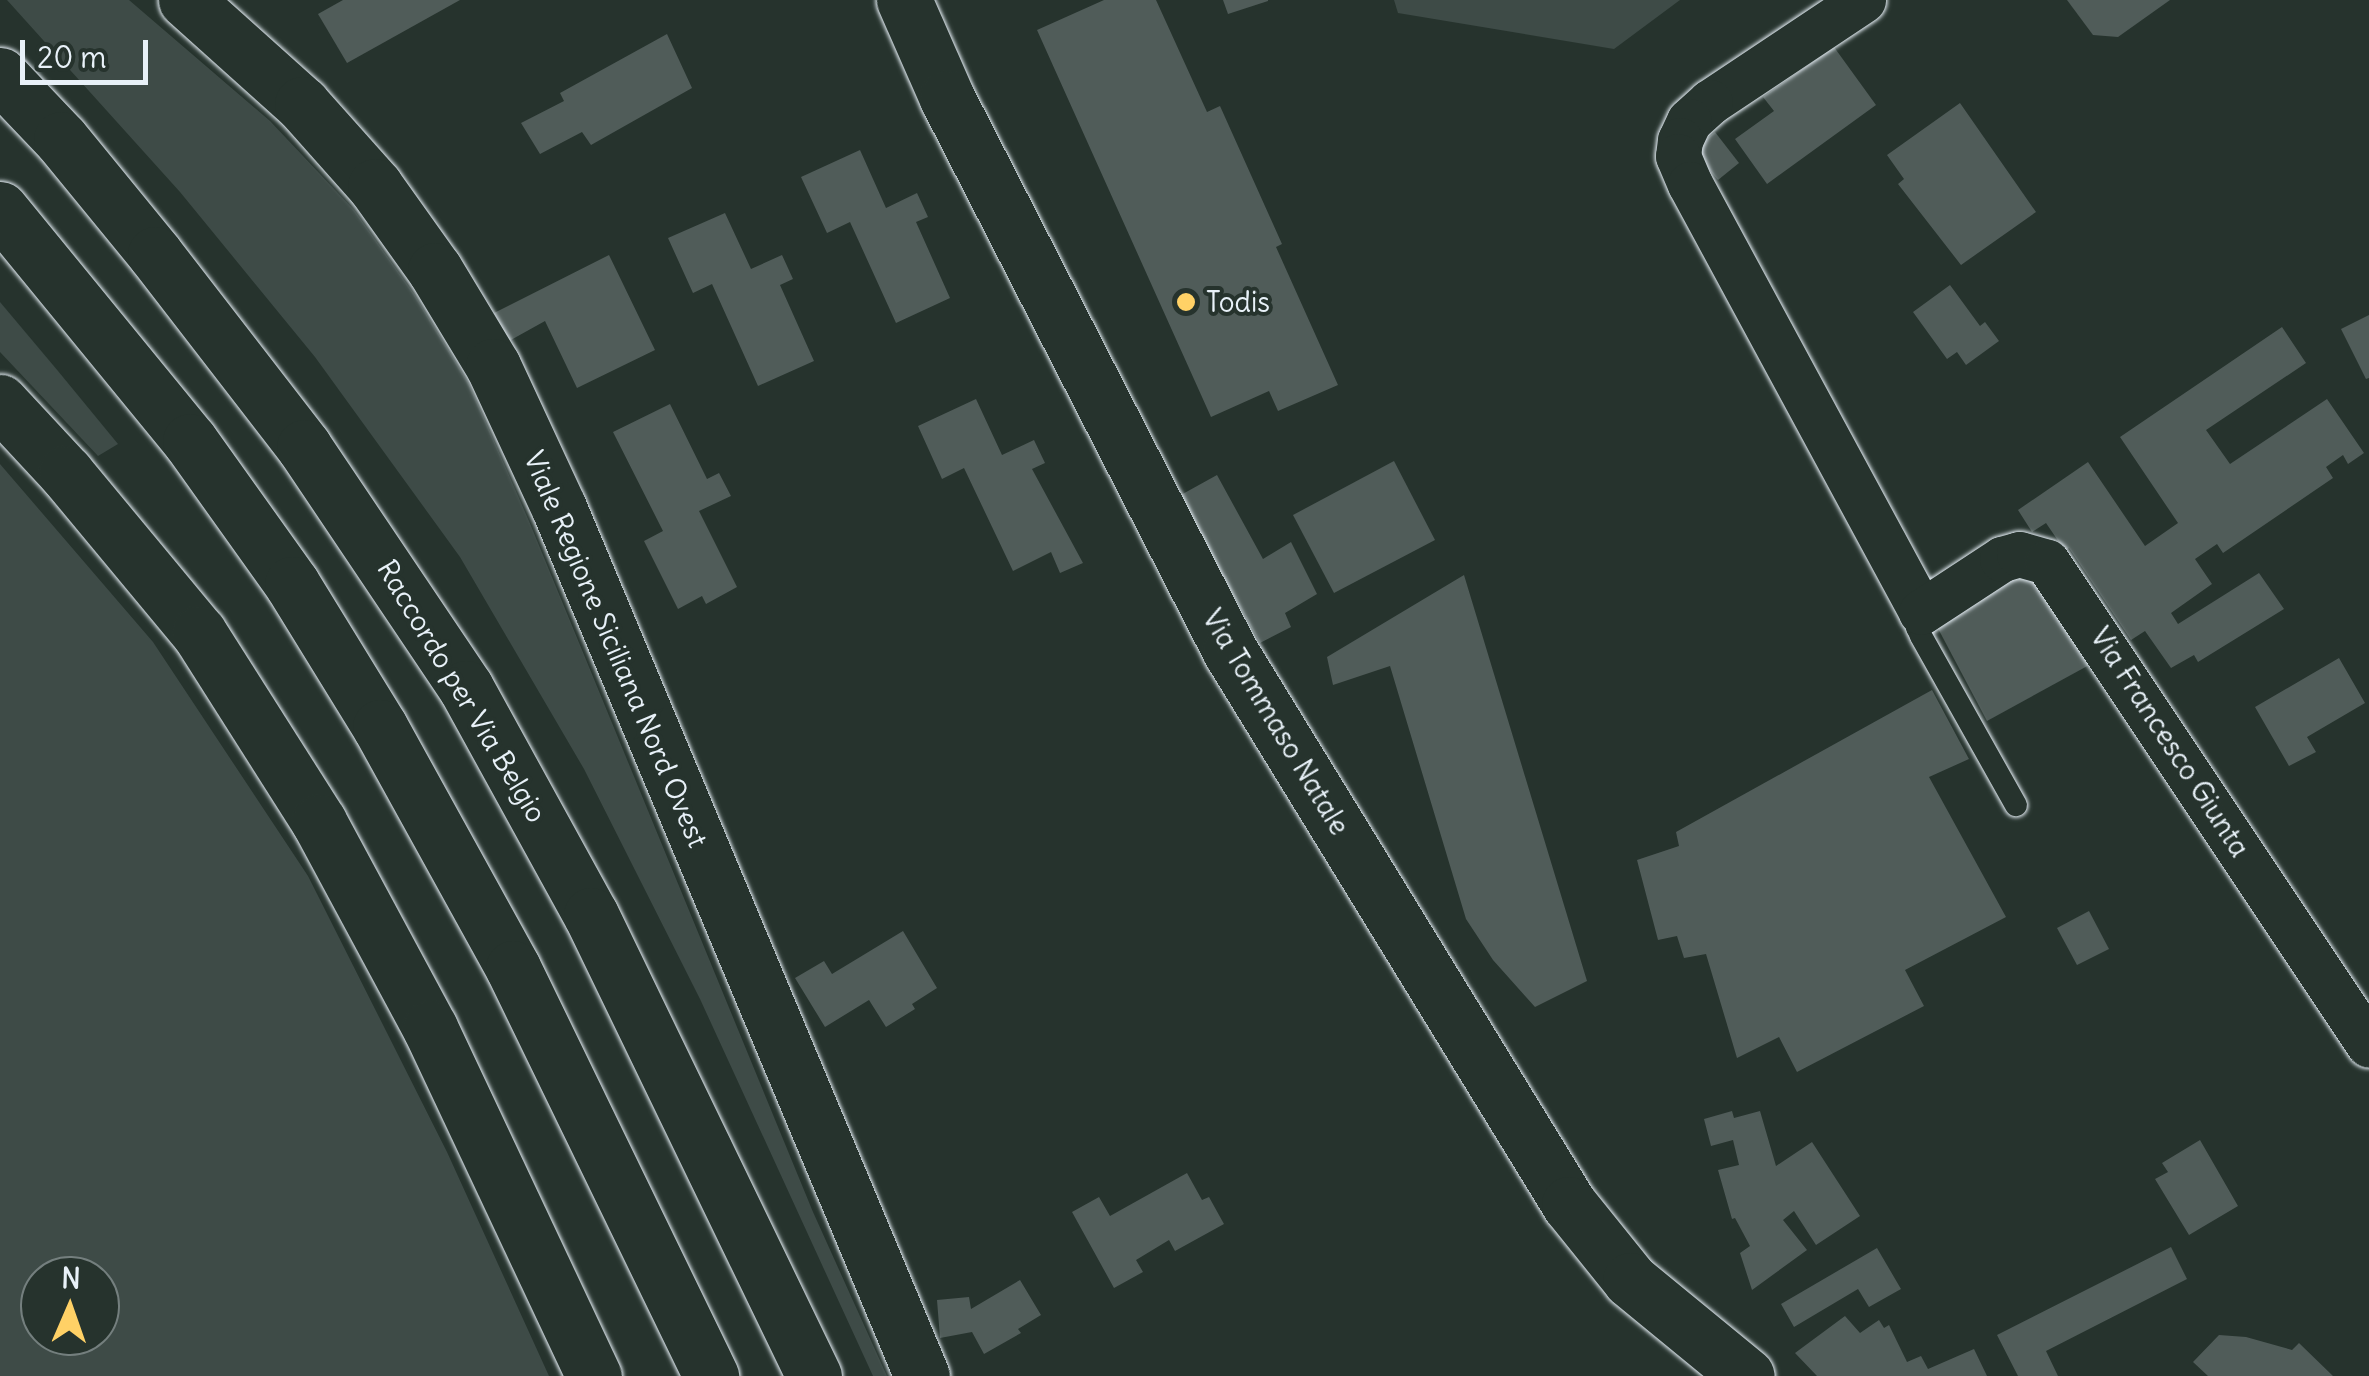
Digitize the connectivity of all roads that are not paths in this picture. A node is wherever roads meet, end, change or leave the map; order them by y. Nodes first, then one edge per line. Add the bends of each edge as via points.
1 (186, 0) edge
2 (904, 0) edge
3 (1864, 0) edge
4 (0, 75) edge
5 (0, 210) edge
6 (0, 402) edge
7 (1921, 612) junction
8 (2016, 805) dead end
9 (2369, 1045) edge
10 (594, 1376) edge
11 (711, 1376) edge
12 (814, 1376) edge
13 (922, 1376) edge
14 (1748, 1376) edge

1 - 13 main road, Viale Regione Siciliana Nord Ovest via 302,104 376,186 493,366
2 - 14 main road, Via Tommaso Natale via 947,98 1221,634 1281,735 1570,1204 1630,1280
3 - 7 street via 1710,102 1689,121 1678,156
4 - 12 main road, Raccordo per Via Belgio via 155,254 304,447 466,688 591,915
5 - 11 main road via 190,441 292,584 380,727 513,968
6 - 10 main road via 199,634 319,822 430,1028
7 - 8 lane via 1921,636
7 - 9 street, Via Francesco Giunta via 2002,560 2020,554 2047,562

